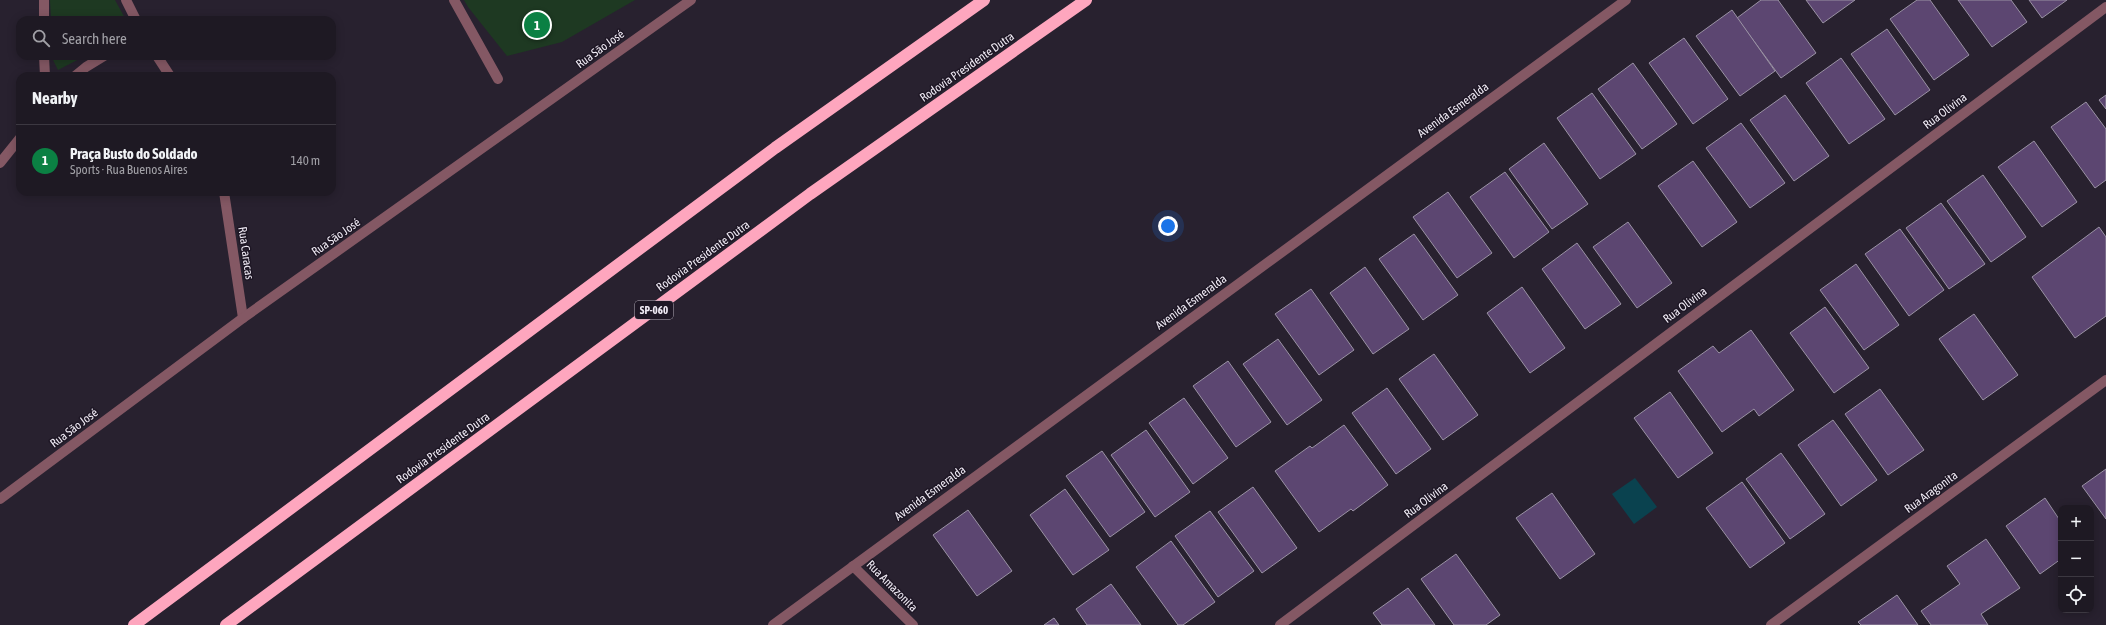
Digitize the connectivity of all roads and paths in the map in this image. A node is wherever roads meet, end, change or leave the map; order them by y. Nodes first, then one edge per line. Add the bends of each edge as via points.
1 (44, 0) edge
2 (126, 0) edge
3 (454, 0) edge
4 (691, 0) edge
5 (984, 0) edge
6 (1086, 0) edge
7 (1626, 0) edge
8 (2106, 7) edge
9 (44, 16) edge
10 (134, 16) edge
11 (44, 60) edge
12 (97, 60) edge
13 (160, 60) edge
14 (45, 72) edge
15 (79, 72) edge
16 (167, 72) edge
17 (498, 79) dead end
18 (16, 143) edge
19 (0, 163) edge
20 (225, 196) edge
21 (243, 318) junction
22 (2106, 380) edge
23 (0, 499) edge
24 (853, 566) junction
25 (134, 625) edge
26 (226, 625) edge
27 (773, 625) edge
28 (913, 625) edge
29 (1280, 625) edge
30 (1772, 625) edge

1 - 9 street
2 - 10 street
3 - 17 street
4 - 21 street, Rua São José
5 - 25 highway via 769,152
6 - 26 highway, Rodovia Presidente Dutra / SP-060 via 810,194
7 - 24 street, Avenida Esmeralda
8 - 29 street, Rua Olivina
11 - 14 street
12 - 15 street
13 - 16 street
18 - 19 street
20 - 21 street, Rua Caracas
21 - 23 street, Rua São José
22 - 30 street, Rua Aragonita
24 - 27 street, Avenida Esmeralda
24 - 28 street, Rua Amazonita

